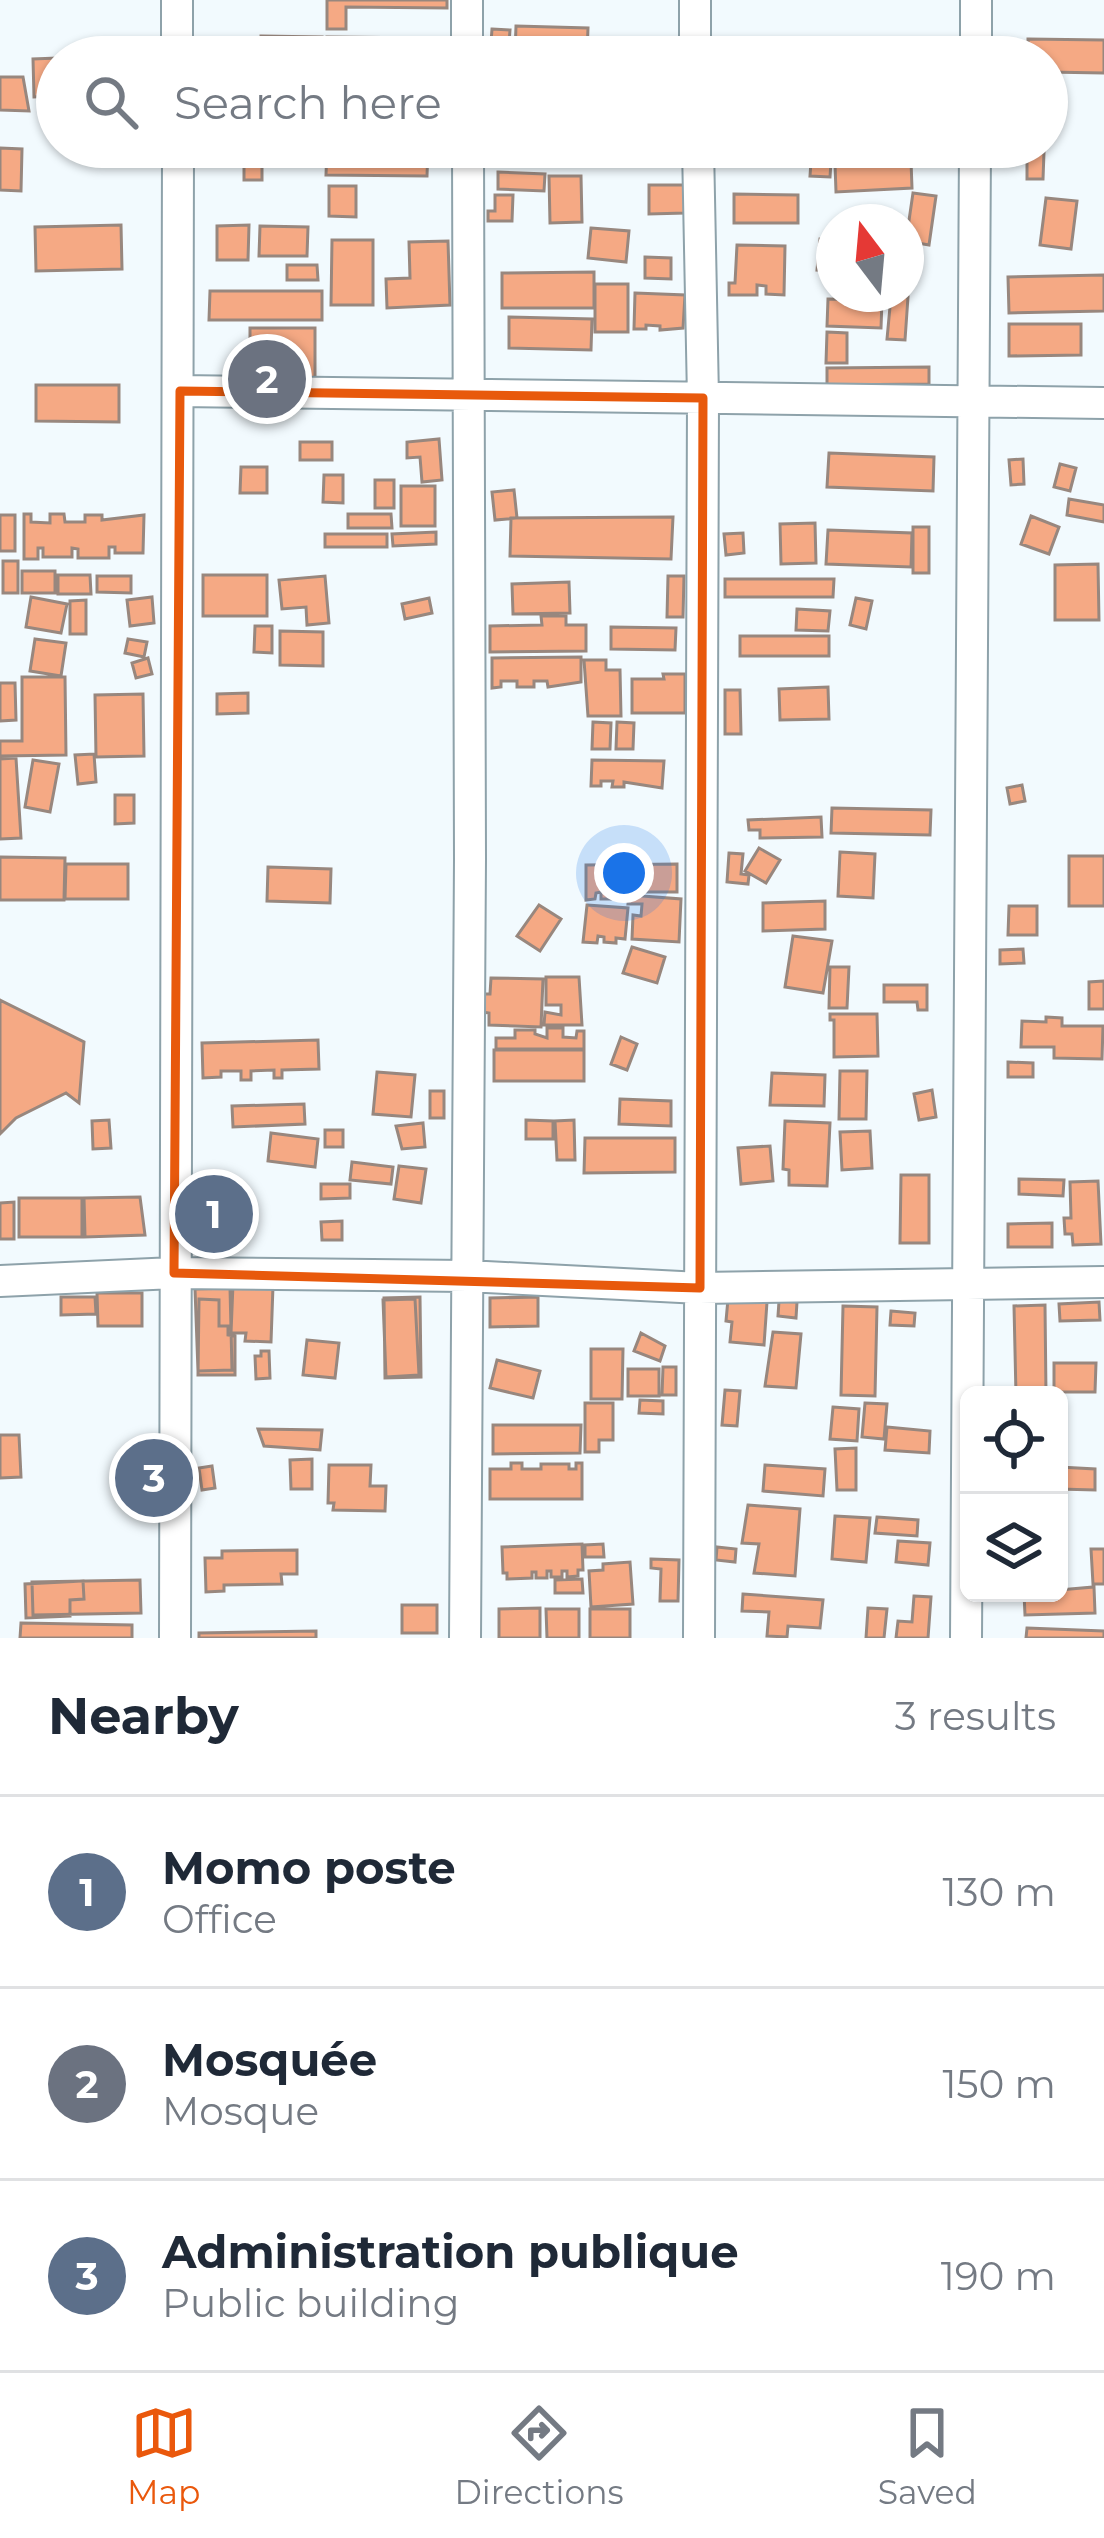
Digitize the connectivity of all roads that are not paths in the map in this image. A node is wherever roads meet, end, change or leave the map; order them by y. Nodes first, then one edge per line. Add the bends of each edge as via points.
1 (177, 0) edge
2 (467, 0) edge
3 (695, 0) edge
4 (976, 0) edge
5 (177, 36) edge
6 (467, 36) edge
7 (695, 36) edge
8 (976, 36) edge
9 (178, 168) edge
10 (468, 168) edge
11 (698, 168) edge
12 (975, 168) edge
13 (180, 391) junction
14 (469, 395) junction
15 (703, 398) junction
16 (972, 402) junction
17 (1104, 403) edge
18 (174, 1274) junction
19 (467, 1276) junction
20 (0, 1281) edge
21 (969, 1281) junction
22 (1104, 1282) edge
23 (700, 1288) junction
24 (175, 1638) edge
25 (465, 1638) edge
26 (699, 1638) edge
27 (966, 1638) edge

1 - 5 street
2 - 6 street
3 - 7 street
4 - 8 street
9 - 13 street
10 - 14 street
11 - 15 street
12 - 16 street
13 - 14 street
13 - 18 street
14 - 15 street
14 - 19 street
15 - 16 street
15 - 23 street
16 - 17 street
16 - 21 street
18 - 19 street
18 - 20 street
18 - 24 street
19 - 23 street
19 - 25 street
21 - 22 street
21 - 23 street
21 - 27 street
23 - 26 street

